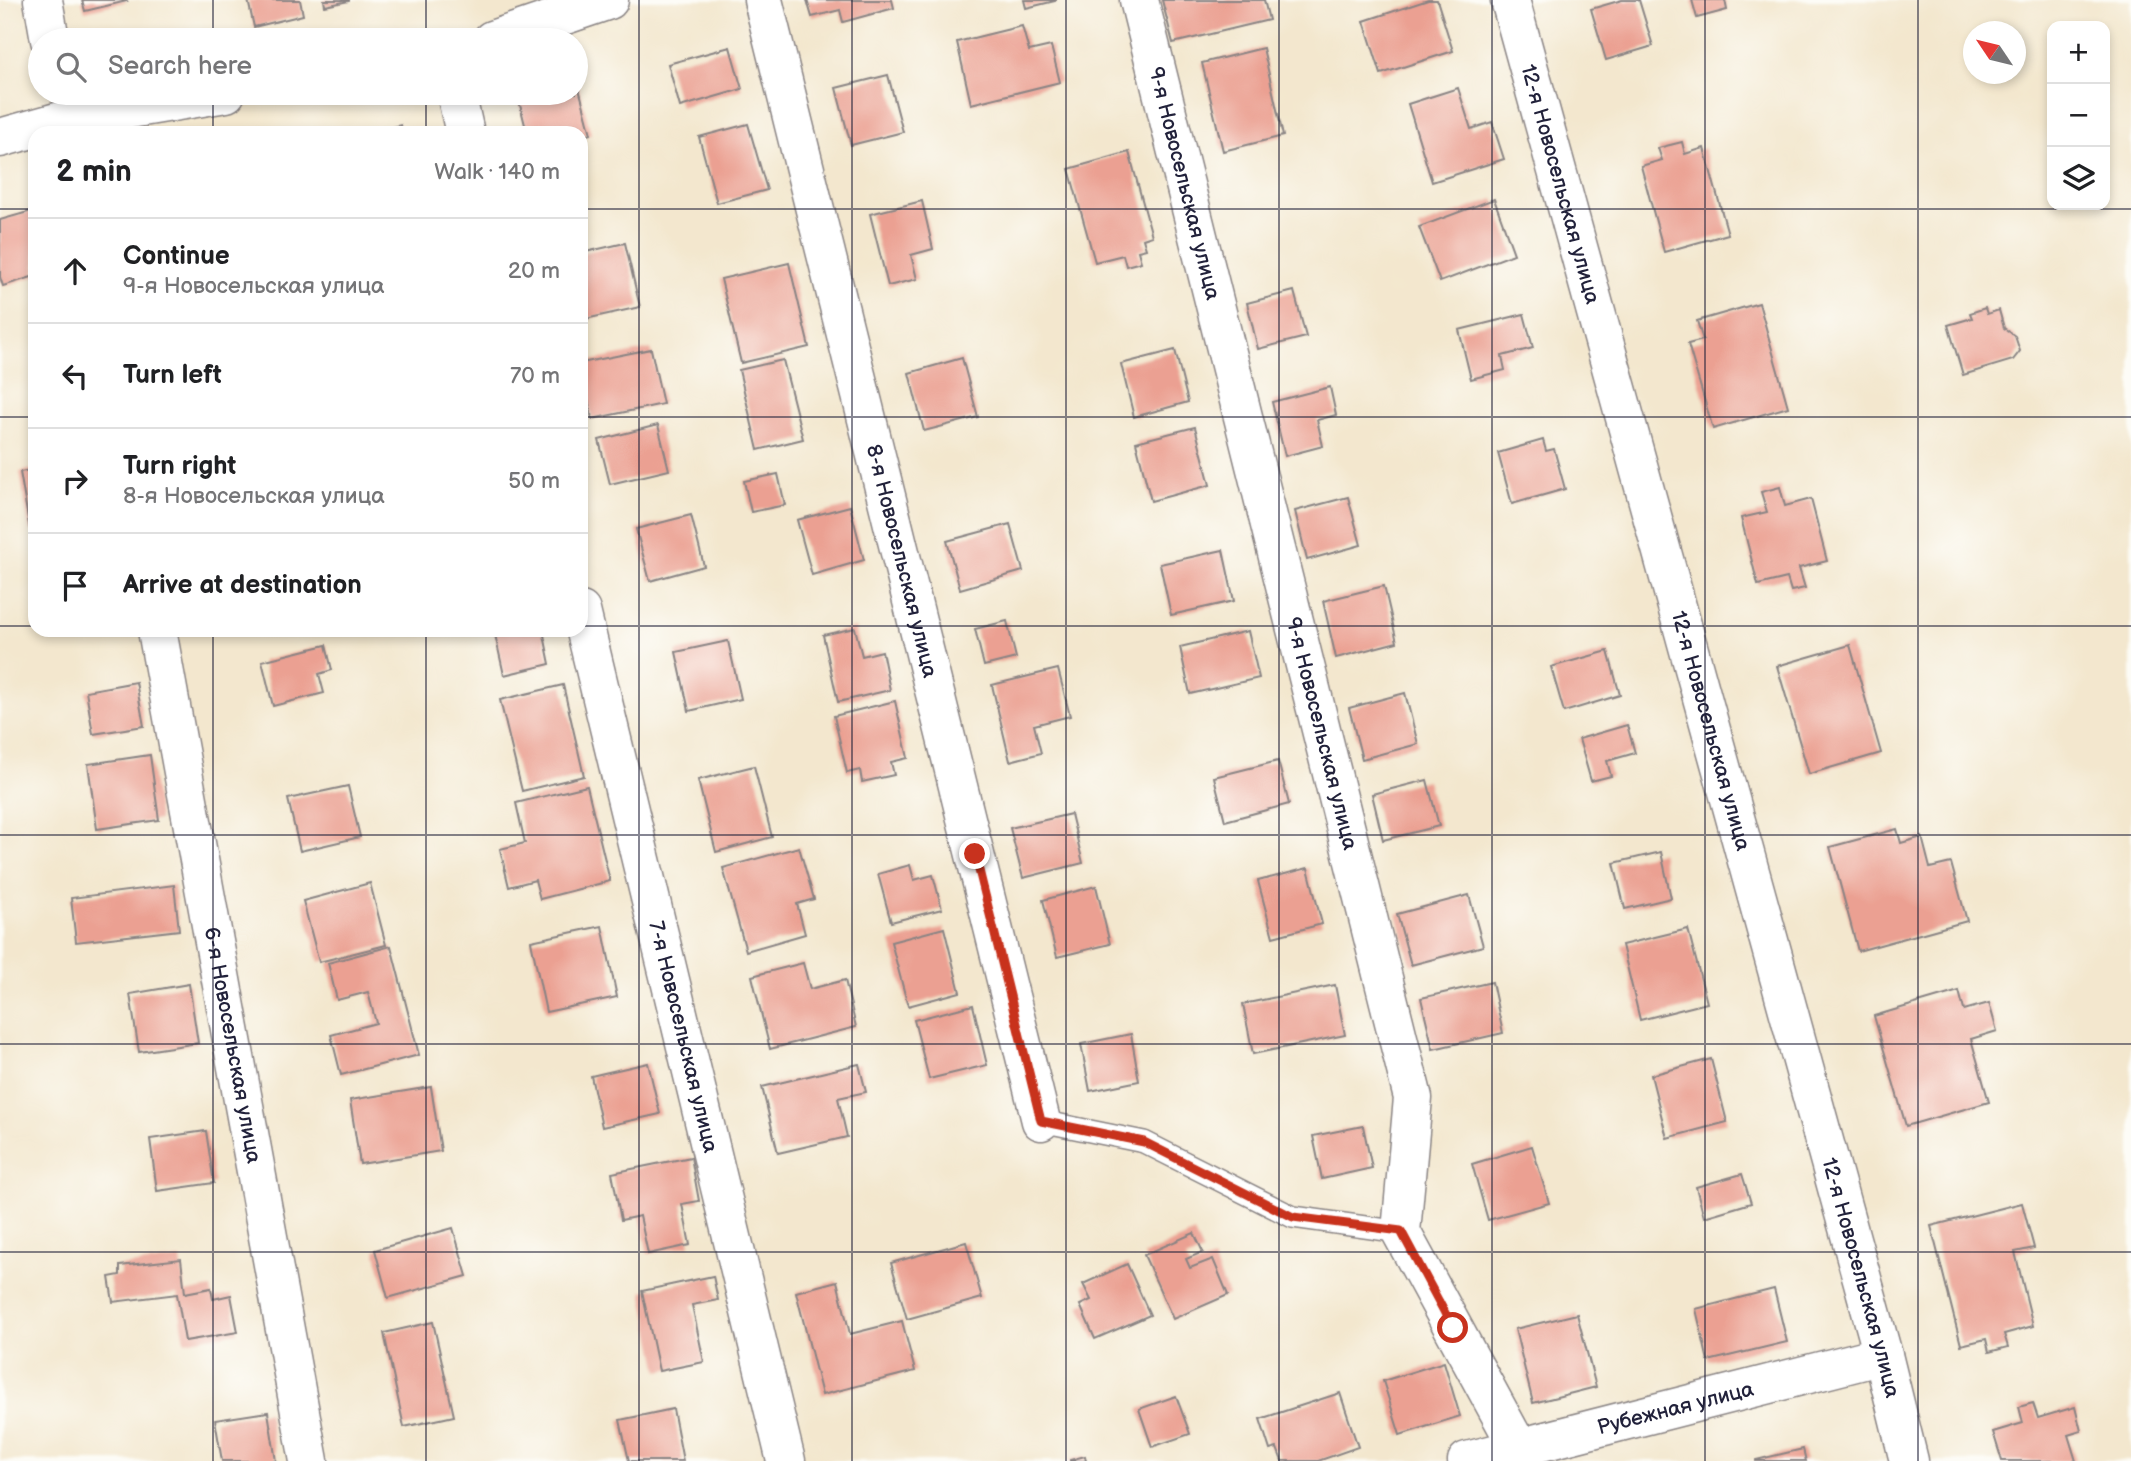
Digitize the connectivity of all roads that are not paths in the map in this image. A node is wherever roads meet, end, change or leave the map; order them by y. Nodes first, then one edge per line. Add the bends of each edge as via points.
1 (43, 0) edge
2 (609, 0) edge
3 (763, 0) edge
4 (1139, 0) edge
5 (1510, 0) edge
6 (48, 28) edge
7 (527, 28) edge
8 (137, 105) edge
9 (459, 105) edge
10 (63, 115) edge
11 (33, 126) edge
12 (464, 126) edge
13 (28, 128) edge
14 (0, 138) edge
15 (158, 637) edge
16 (587, 637) edge
17 (1041, 1121) joint
18 (1401, 1231) junction
19 (1883, 1355) junction
20 (1518, 1447) junction
21 (309, 1461) edge
22 (786, 1461) edge
23 (1467, 1461) edge
24 (1909, 1461) edge

1 - 6 street
2 - 7 street
3 - 17 street, 8-я Новосельская улица
4 - 18 street, 9-я Новосельская улица via 1413,1098
5 - 19 street, 12-я Новосельская улица
8 - 10 street
9 - 12 street
10 - 11 street
13 - 14 street
15 - 21 street, 6-я Новосельская улица
16 - 22 street, 7-я Новосельская улица
17 - 18 lane via 1144,1142 1293,1217
18 - 20 street
19 - 20 street, Рубежная улица
19 - 24 street, 12-я Новосельская улица
20 - 23 street, Рубежная улица

